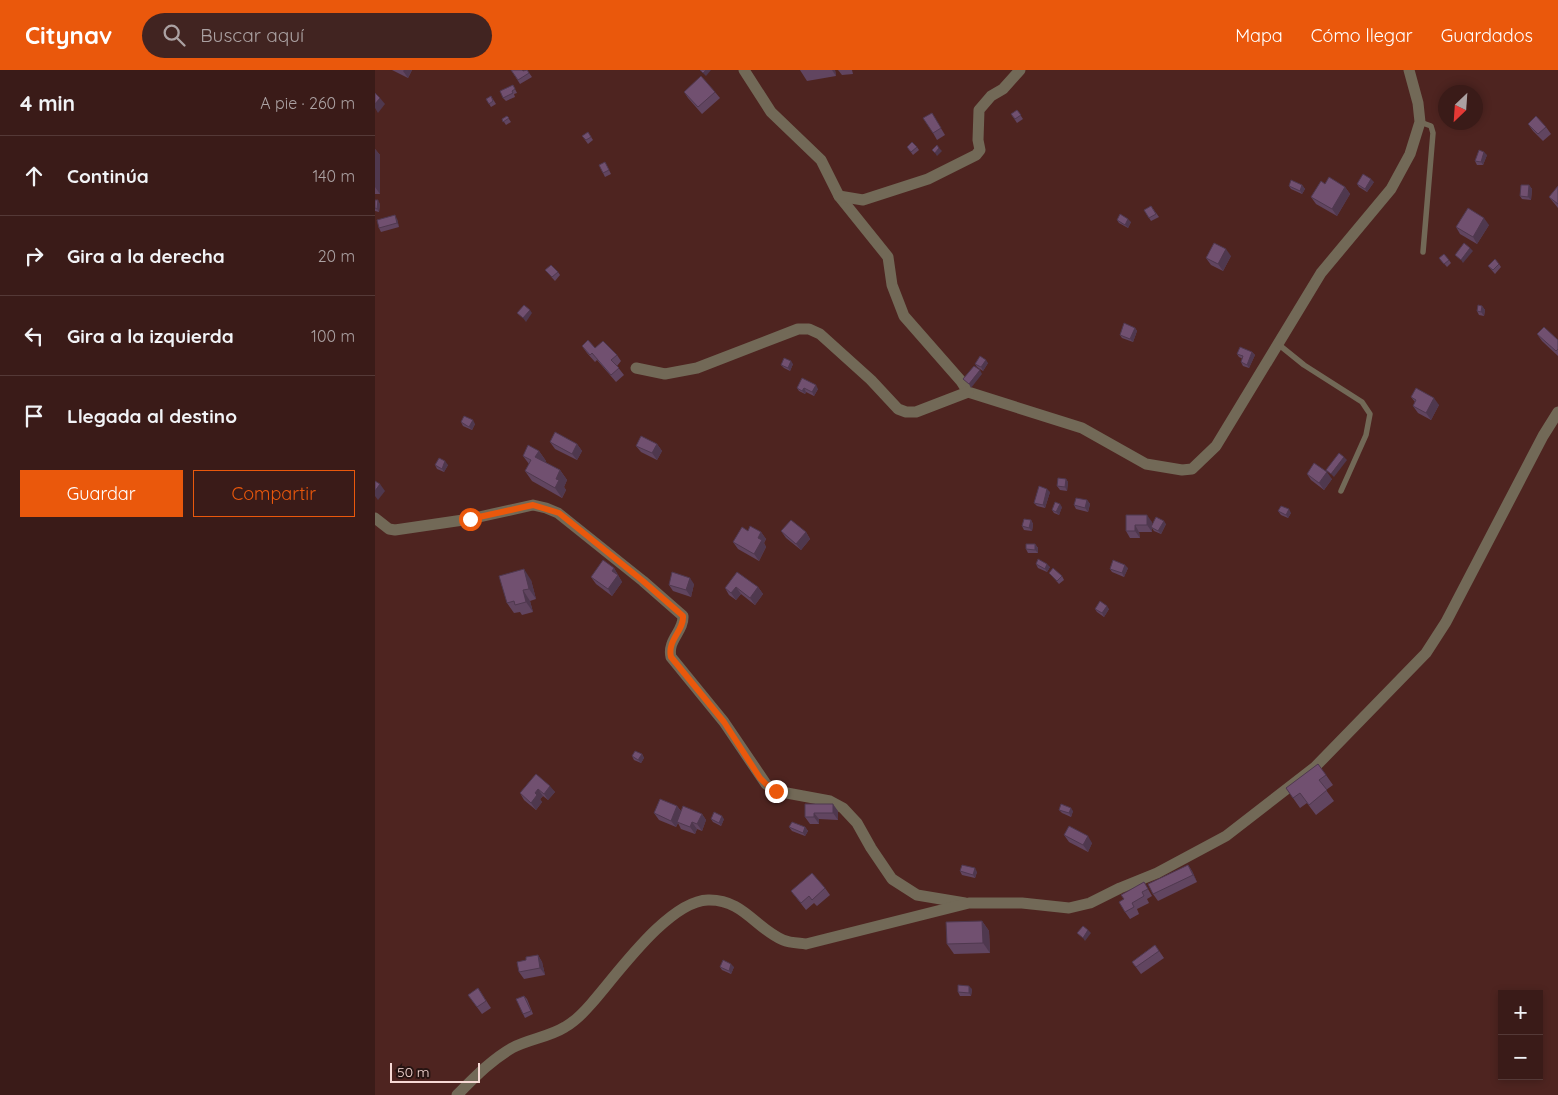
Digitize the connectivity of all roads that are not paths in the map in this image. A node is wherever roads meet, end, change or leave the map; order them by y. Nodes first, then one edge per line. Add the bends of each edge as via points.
1 (744, 70) edge
2 (1020, 70) edge
3 (1409, 70) edge
4 (1420, 122) junction
5 (839, 196) junction
6 (1423, 252) dead end
7 (1277, 344) junction
8 (636, 368) dead end
9 (968, 392) junction
10 (1558, 412) edge
11 (1341, 491) dead end
12 (375, 518) edge
13 (969, 903) junction
14 (457, 1095) edge

1 - 5 street via 771,112 821,160
2 - 5 street via 979,110 977,140 980,150 976,156 928,179 863,200
3 - 4 street
4 - 6 lane via 1431,126 1433,132
4 - 7 street via 1410,154 1391,189 1321,273
5 - 9 street via 888,257 892,285 904,316
7 - 9 street via 1215,446 1192,469 1146,464 1082,428
7 - 11 lane via 1362,402 1370,414 1366,435
8 - 9 street via 665,374 697,368 798,329 809,329 819,334 898,409 916,412
10 - 13 street via 1446,622 1426,653 1315,767 1226,836 1157,873 1090,903 1069,908 1021,903
12 - 13 street via 395,530 470,519 533,505 559,513 683,616 671,646 671,657 724,722 766,784 776,791 830,801 843,808 857,823 892,879 905,889 917,895
13 - 14 street via 806,944 785,941 728,903 708,900 689,904 635,951 590,1005 565,1027 512,1048 478,1072

